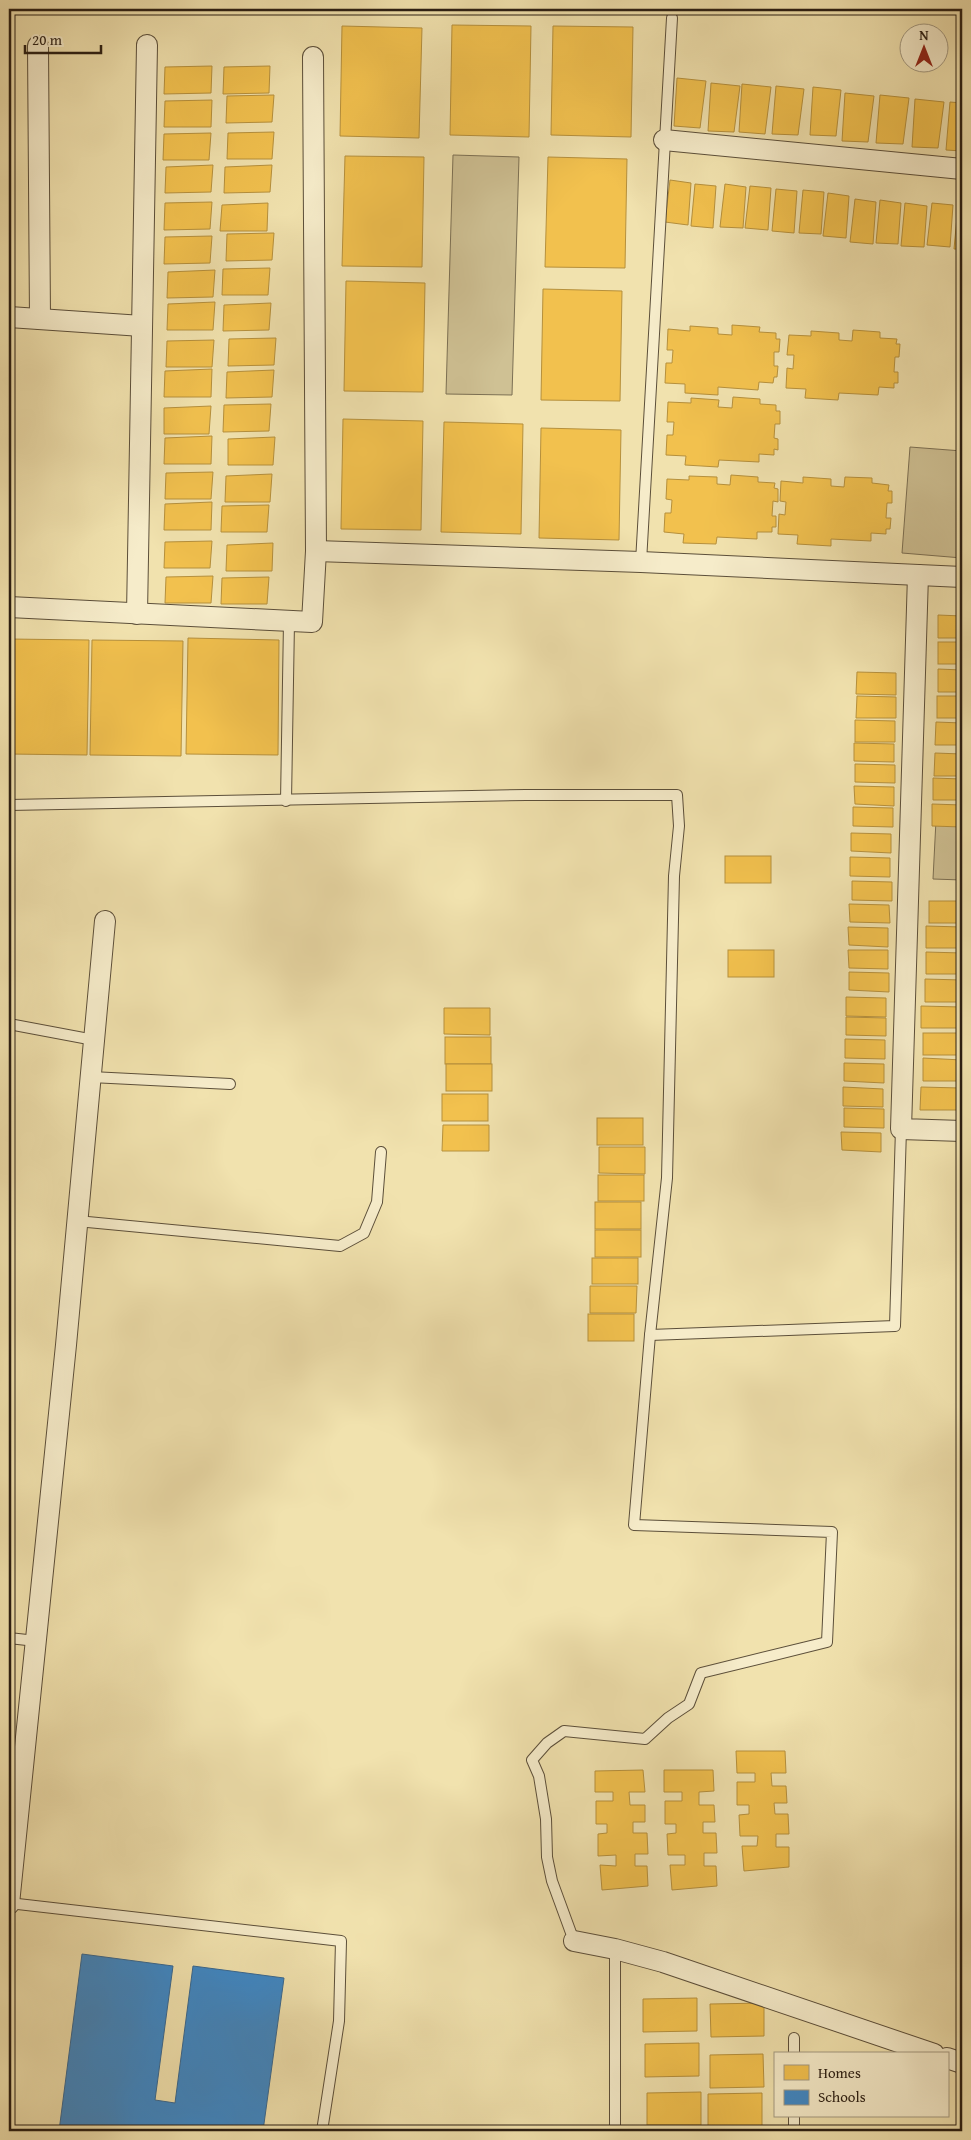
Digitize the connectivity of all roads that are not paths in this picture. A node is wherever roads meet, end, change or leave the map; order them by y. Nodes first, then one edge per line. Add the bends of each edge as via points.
1 (672, 18) dead end
2 (147, 45) dead end
3 (38, 46) dead end
4 (313, 57) dead end
5 (664, 140) junction
6 (962, 170) edge
7 (9, 317) edge
8 (40, 319) junction
9 (142, 326) junction
10 (316, 551) junction
11 (641, 562) junction
12 (918, 575) junction
13 (962, 577) edge
14 (9, 607) edge
15 (137, 614) junction
16 (289, 622) junction
17 (286, 800) junction
18 (9, 805) edge
19 (105, 921) dead end
20 (9, 1024) edge
21 (94, 1040) junction
22 (91, 1077) junction
23 (230, 1084) dead end
24 (901, 1129) junction
25 (962, 1131) edge
26 (381, 1152) dead end
27 (78, 1221) junction
28 (650, 1336) junction
29 (9, 1638) edge
30 (36, 1641) junction
31 (11, 1864) edge
32 (9, 1904) edge
33 (574, 1942) joint
34 (615, 1949) junction
35 (794, 2038) dead end
36 (794, 2052) edge
37 (928, 2052) edge
38 (948, 2058) edge
39 (962, 2063) edge
40 (794, 2118) edge
41 (322, 2131) edge
42 (615, 2131) edge
43 (794, 2131) edge

1 - 5 lane
2 - 9 street
3 - 8 street
4 - 10 street
5 - 6 street
5 - 11 lane
7 - 8 street
8 - 9 street
9 - 15 street
10 - 11 street
10 - 16 street via 312,622
11 - 12 street
12 - 13 street
12 - 24 street
14 - 15 street
15 - 16 street
16 - 17 lane
17 - 18 lane
17 - 28 lane via 677,795 680,826 674,885 667,1178
19 - 21 street
20 - 21 lane
21 - 22 street
22 - 23 lane
22 - 27 street
24 - 25 street
24 - 28 lane via 895,1326
26 - 27 lane via 376,1202 364,1233 340,1246
27 - 30 street
28 - 33 lane via 634,1525 832,1532 827,1642 701,1672 689,1704 645,1739 564,1731 547,1743 532,1760 546,1819 547,1857 552,1881
29 - 30 lane
30 - 31 street
31 - 32 street
32 - 41 lane via 341,1941 339,2021
33 - 34 street
34 - 37 street via 663,1962
34 - 42 lane
35 - 36 lane
38 - 39 street
40 - 43 lane

